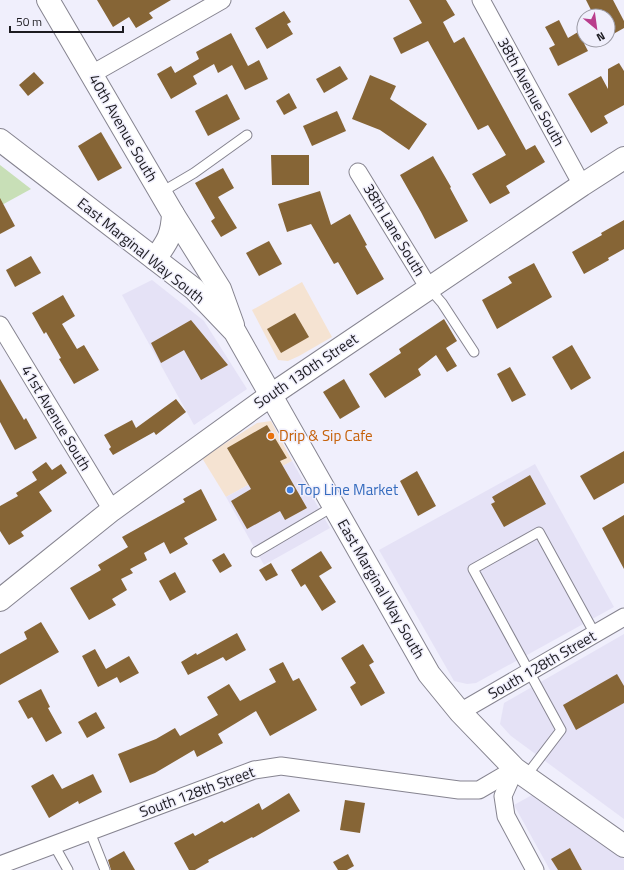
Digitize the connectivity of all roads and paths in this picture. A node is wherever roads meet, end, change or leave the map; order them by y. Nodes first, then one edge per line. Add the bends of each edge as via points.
1 (48, 0) edge
2 (222, 0) edge
3 (481, 0) edge
4 (92, 74) junction
5 (247, 135) dead end
6 (0, 140) edge
7 (624, 158) edge
8 (358, 172) dead end
9 (582, 185) junction
10 (160, 192) junction
11 (173, 214) junction
12 (155, 259) junction
13 (429, 288) junction
14 (0, 325) edge
15 (235, 332) junction
16 (474, 352) dead end
17 (271, 395) junction
18 (334, 506) junction
19 (112, 510) junction
20 (256, 552) dead end
21 (0, 600) edge
22 (624, 617) edge
23 (595, 634) junction
24 (530, 672) junction
25 (460, 712) junction
26 (520, 772) junction
27 (90, 832) junction
28 (54, 845) junction
29 (624, 846) edge
30 (0, 865) edge
31 (68, 870) edge
32 (105, 870) edge
33 (535, 870) edge

1 - 4 street, 40th Avenue South
2 - 4 street
3 - 9 street, 38th Avenue South
4 - 10 street, 40th Avenue South
5 - 10 lane via 194,173
6 - 12 street, East Marginal Way South
7 - 9 street, South 130th Street
8 - 13 street, 38th Lane South
9 - 13 street, South 130th Street
10 - 11 street, 40th Avenue South
11 - 12 street via 167,242
11 - 15 street, 40th Avenue South via 220,289
12 - 15 street, East Marginal Way South via 194,289
13 - 16 lane via 442,302
13 - 17 street, South 130th Street
14 - 19 street, 41st Avenue South
15 - 17 street, East Marginal Way South
17 - 18 street, East Marginal Way South
17 - 19 street, South 130th Street
18 - 20 lane
18 - 25 street, East Marginal Way South via 430,674
19 - 21 street, South 130th Street
22 - 23 street, South 128th Street
23 - 24 street, South 128th Street
23 - 24 lane via 539,532 473,569
24 - 25 street, South 128th Street
24 - 26 lane via 561,730
25 - 26 street, East Marginal Way South
26 - 27 street, South 128th Street via 479,790 459,790 281,766 254,770
26 - 29 street, East Marginal Way South
26 - 33 street via 503,796 506,816
27 - 28 street, South 128th Street
27 - 32 lane
28 - 30 street, South 128th Street
28 - 31 lane

